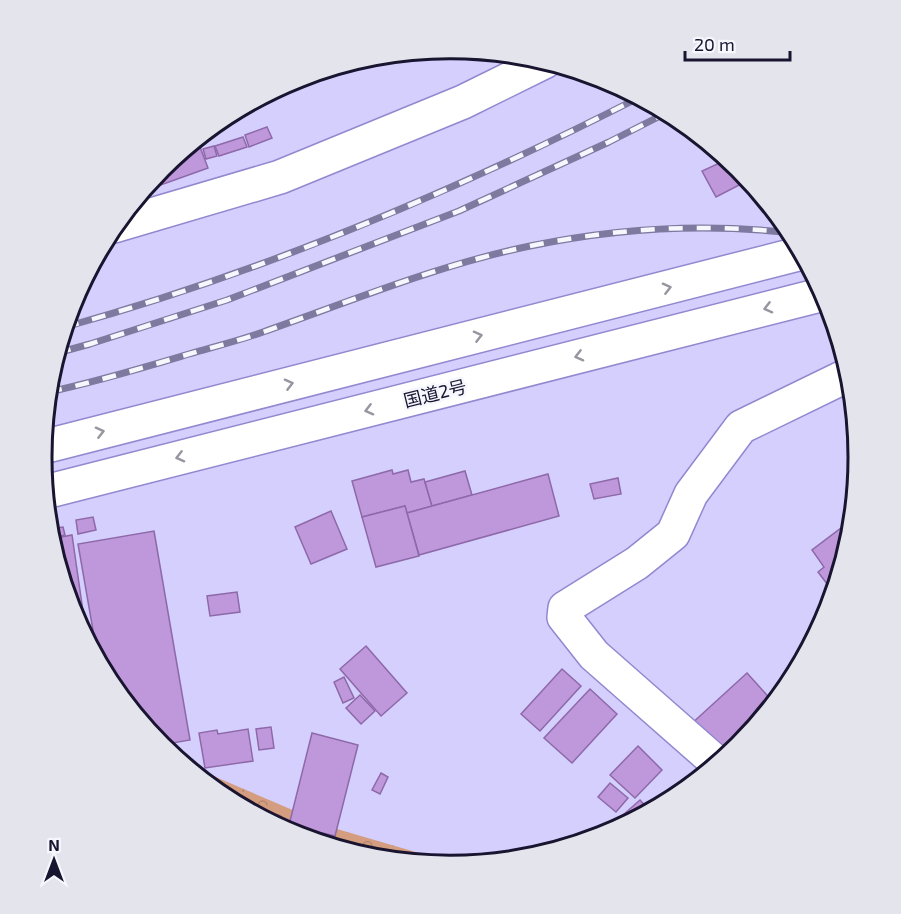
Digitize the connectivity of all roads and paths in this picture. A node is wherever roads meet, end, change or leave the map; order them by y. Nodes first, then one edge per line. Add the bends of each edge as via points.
1 (532, 68) edge
2 (131, 221) edge
3 (793, 255) edge
4 (814, 297) edge
5 (841, 378) edge
6 (52, 445) edge
7 (54, 490) edge
8 (711, 758) edge

1 - 2 main road via 462,102 280,177
6 -> 3 main road
4 -> 7 main road, 国道2号
5 - 8 main road via 741,427 691,494 673,534 637,563 565,608 564,617 594,655

